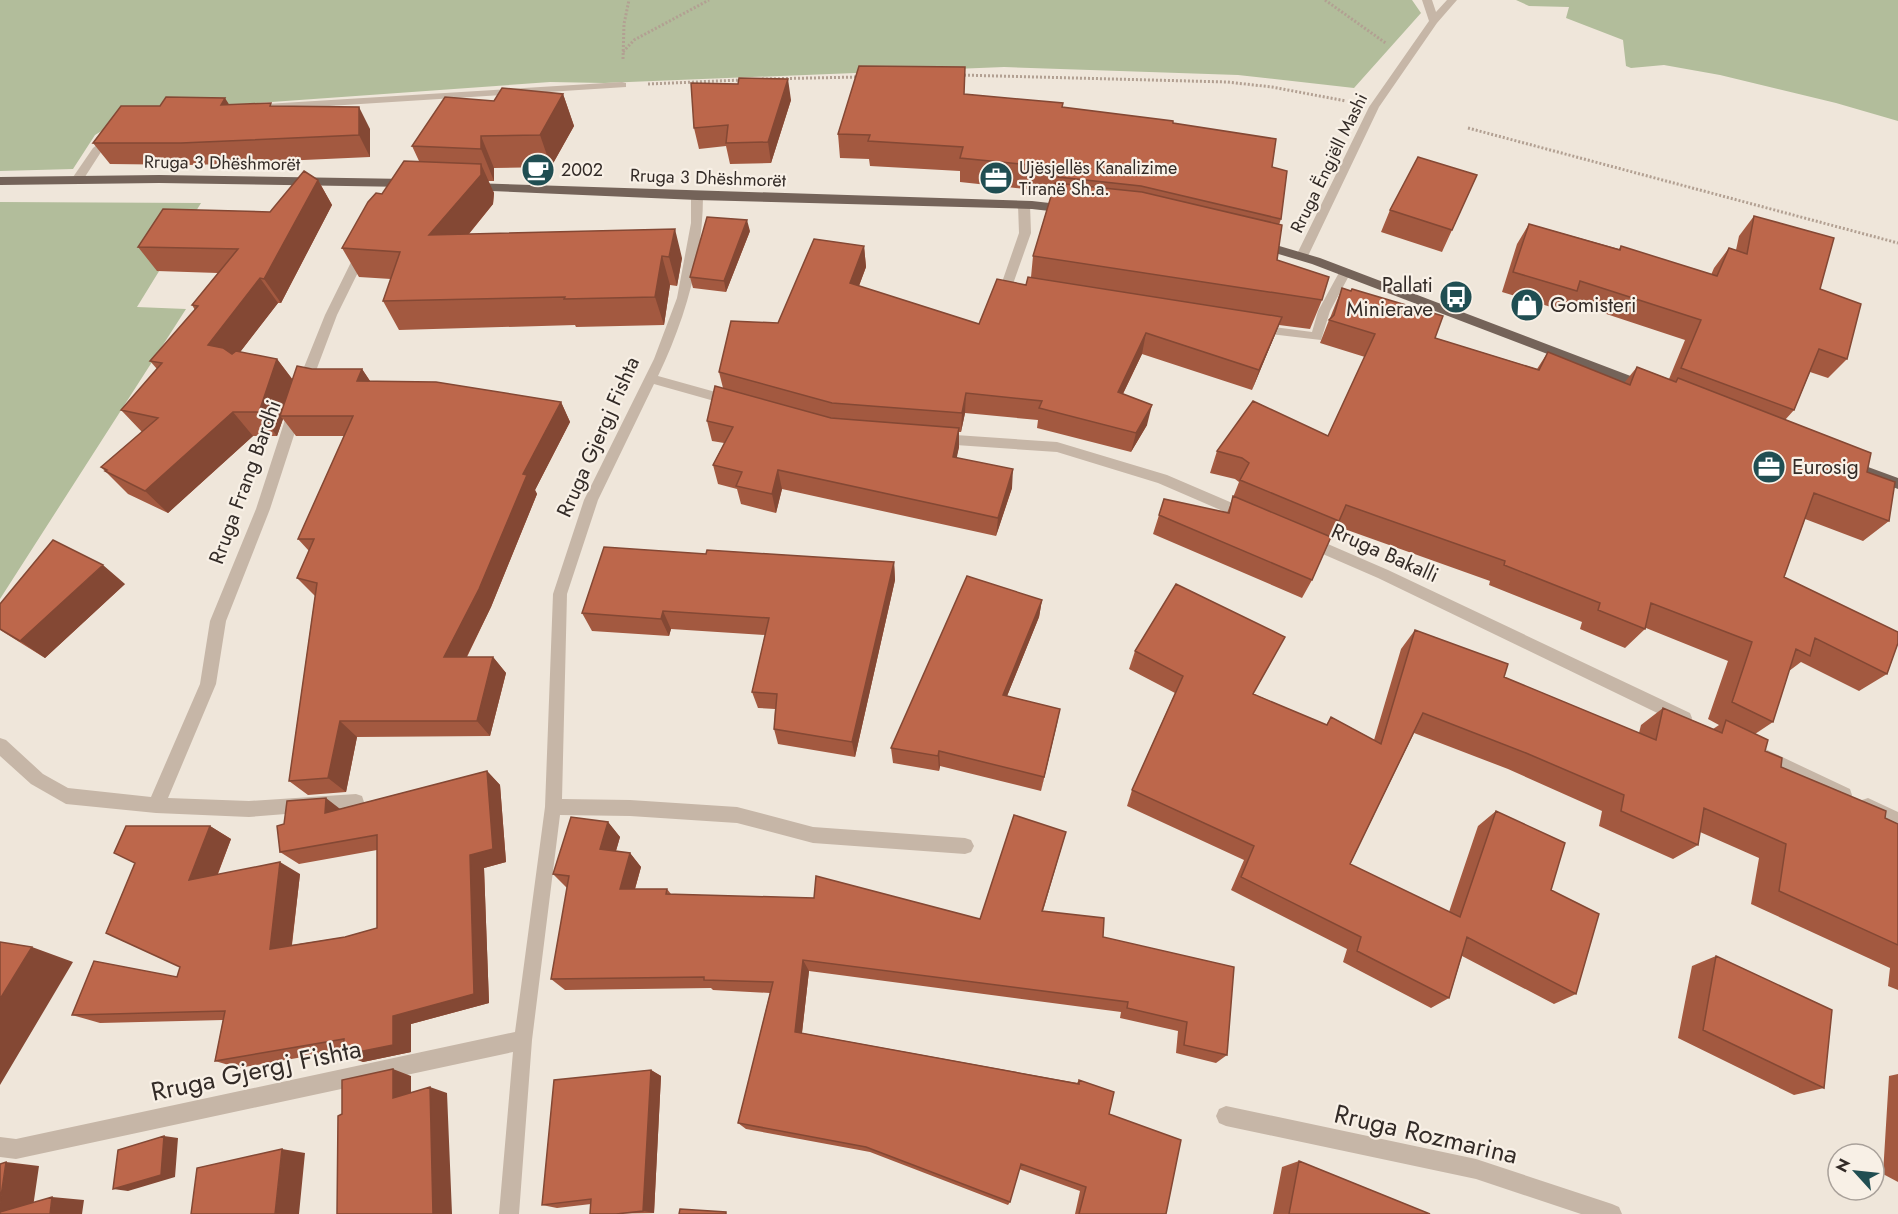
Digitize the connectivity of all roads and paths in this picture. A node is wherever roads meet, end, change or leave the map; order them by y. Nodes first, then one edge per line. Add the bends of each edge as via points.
1 (629, 0) edge
2 (709, 0) edge
3 (1325, 0) edge
4 (1427, 0) edge
5 (1452, 0) edge
6 (1434, 21) junction
7 (622, 52) junction
8 (1404, 61) junction
9 (949, 75) edge
10 (867, 76) edge
11 (622, 85) junction
12 (1374, 106) junction
13 (252, 108) edge
14 (120, 128) edge
15 (1468, 128) dead end
16 (77, 180) junction
17 (0, 181) edge
18 (419, 184) edge
19 (460, 186) edge
20 (697, 196) junction
21 (1024, 205) junction
22 (1079, 210) edge
23 (372, 233) edge
24 (1244, 241) edge
25 (1898, 243) edge
26 (1302, 256) junction
27 (1345, 272) junction
28 (1029, 291) edge
29 (1247, 327) edge
30 (650, 378) junction
31 (1658, 392) edge
32 (742, 404) edge
33 (925, 438) edge
34 (1832, 458) edge
35 (1898, 484) edge
36 (1256, 520) edge
37 (1288, 533) edge
38 (1694, 723) edge
39 (0, 745) edge
40 (1748, 748) edge
41 (356, 802) edge
42 (156, 805) junction
43 (553, 807) junction
44 (1898, 820) edge
45 (965, 846) dead end
46 (523, 1040) junction
47 (1226, 1116) dead end
48 (0, 1147) edge
49 (509, 1214) edge
50 (1612, 1214) edge

1 - 7 path
2 - 7 path via 634,40
3 - 8 path via 1377,35
4 - 6 street
5 - 6 street, Rruga Ëngjëll Mashi
6 - 8 street, Rruga Ëngjëll Mashi
7 - 11 path
8 - 12 street, Rruga Ëngjëll Mashi
9 - 12 path via 1227,82
10 - 11 path
11 - 13 street
12 - 26 street, Rruga Ëngjëll Mashi
14 - 16 street via 97,150
15 - 25 path
16 - 17 main road, Rruga 3 Dhëshmorët
16 - 18 main road, Rruga 3 Dhëshmorët via 397,188
19 - 20 main road, Rruga 3 Dhëshmorët
20 - 21 main road, Rruga 3 Dhëshmorët
20 - 30 street, Rruga Gjergj Fishta via 697,224 683,298
21 - 22 main road, Rruga 3 Dhëshmorët
21 - 28 street via 1025,233 1006,288
23 - 42 street, Rruga Frang Bardhi via 331,315 301,392 262,509 218,621 208,684
24 - 26 main road
26 - 27 main road
27 - 29 street via 1324,311 1317,337
27 - 31 main road
30 - 32 street
30 - 43 street, Rruga Gjergj Fishta via 591,500 560,594
33 - 36 street via 1057,447 1162,479
34 - 35 main road
37 - 38 street, Rruga Bakalli via 1383,574
39 - 42 street via 36,779 66,796
40 - 44 street
41 - 42 street via 249,809
43 - 45 street via 737,815 813,835
43 - 46 street, Rruga Gjergj Fishta
46 - 48 street, Rruga Gjergj Fishta via 16,1149
46 - 49 street, Rruga Gjergj Fishta
47 - 50 street, Rruga Rozmarina via 1476,1169

